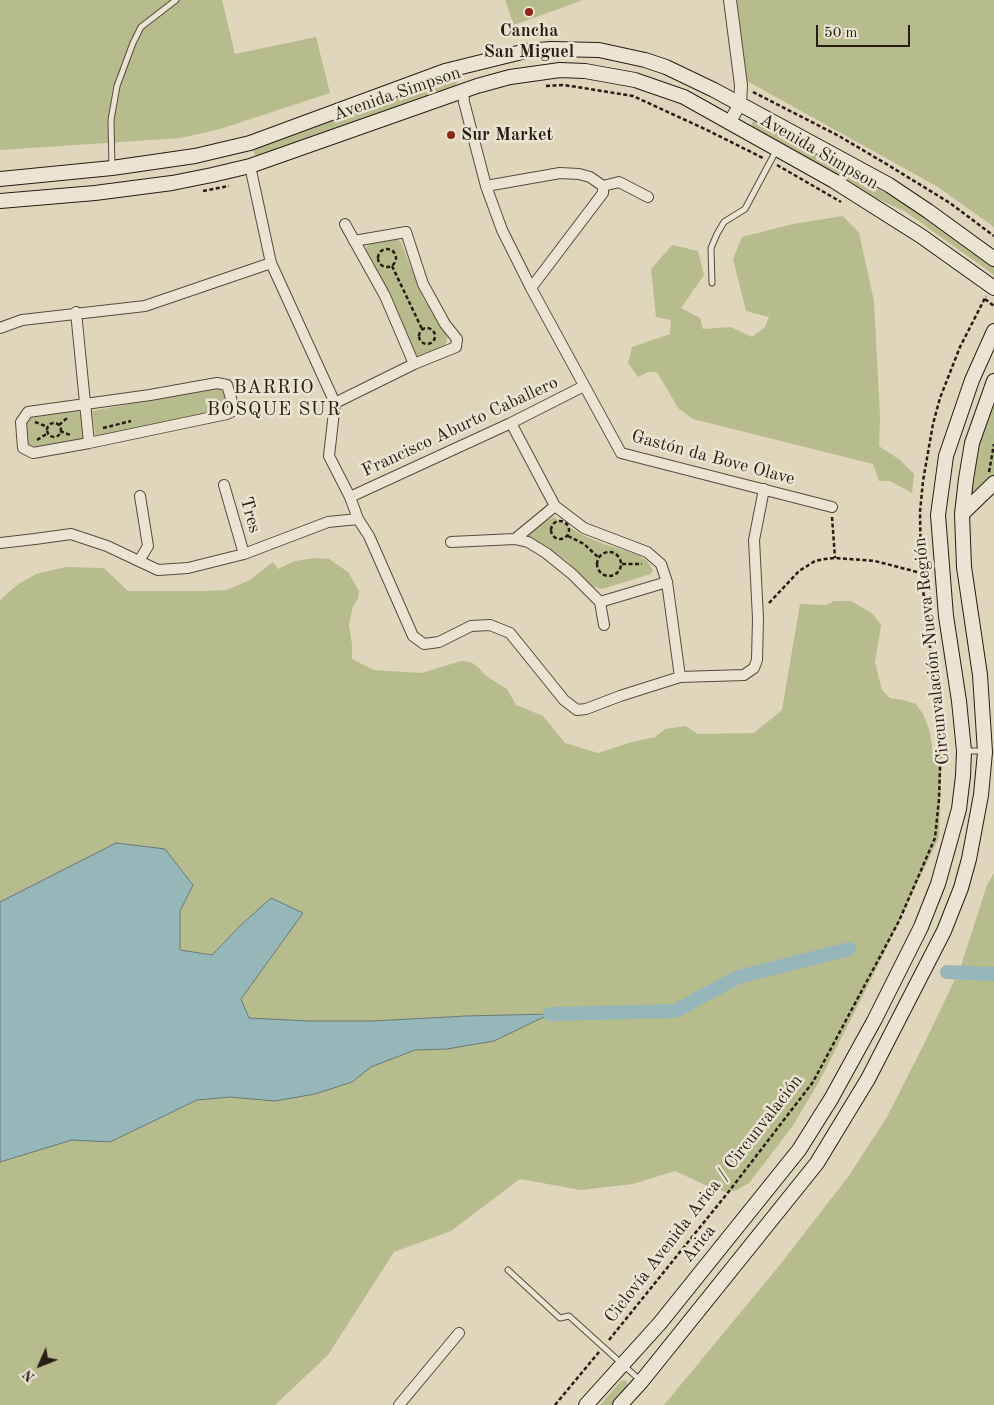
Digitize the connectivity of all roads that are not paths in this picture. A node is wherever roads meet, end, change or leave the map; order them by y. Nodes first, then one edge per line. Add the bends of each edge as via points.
1 (176, 0) edge
2 (730, 0) edge
3 (551, 49) junction
4 (463, 90) junction
5 (740, 104) junction
6 (728, 123) junction
7 (238, 147) junction
8 (776, 149) junction
9 (112, 168) junction
10 (251, 171) junction
11 (0, 179) edge
12 (486, 186) junction
13 (603, 186) junction
14 (648, 198) dead end
15 (0, 201) edge
16 (345, 224) dead end
17 (354, 241) junction
18 (994, 259) edge
19 (271, 263) junction
20 (712, 283) dead end
21 (531, 288) junction
22 (990, 291) edge
23 (76, 312) junction
24 (0, 328) edge
25 (994, 331) edge
26 (414, 364) junction
27 (994, 381) edge
28 (584, 386) junction
29 (85, 403) junction
30 (335, 403) junction
31 (511, 423) junction
32 (89, 443) junction
33 (992, 484) edge
34 (224, 485) dead end
35 (764, 489) junction
36 (140, 496) dead end
37 (350, 497) junction
38 (555, 506) junction
39 (832, 507) road end
40 (962, 514) junction
41 (358, 519) junction
42 (515, 538) junction
43 (0, 542) edge
44 (451, 542) dead end
45 (244, 554) junction
46 (139, 561) junction
47 (667, 582) junction
48 (600, 602) junction
49 (604, 625) dead end
50 (680, 677) junction
51 (964, 751) junction
52 (984, 752) junction
53 (831, 1099) joint
54 (508, 1270) dead end
55 (459, 1333) dead end
56 (623, 1365) junction
57 (641, 1382) junction
58 (399, 1405) edge
59 (586, 1405) edge
60 (620, 1405) edge

1 - 9 lane via 141,27 133,43 117,86 111,120
2 - 5 street via 741,85
3 - 4 main road via 466,74
3 - 5 main road, Avenida Simpson via 600,50 645,60
3 - 7 main road, Avenida Simpson via 526,51 445,71
4 - 6 main road, Avenida Simpson via 510,77 560,70 586,72 660,88 684,97
4 - 10 main road, Avenida Simpson
4 - 12 street, Gastón da Bove Olave
5 - 6 street
5 - 18 main road, Avenida Simpson via 888,184
6 - 8 main road, Avenida Simpson
7 - 9 main road, Avenida Simpson
7 - 10 main road via 246,150
8 - 20 lane via 745,208 724,222 717,234 711,248
8 - 22 main road, Avenida Simpson via 885,213
9 - 11 main road, Avenida Simpson
10 - 15 main road, Avenida Simpson via 95,193
10 - 19 street
12 - 13 street via 560,173 590,177
12 - 21 street, Gastón da Bove Olave via 502,230
13 - 14 street via 619,182
13 - 21 street via 603,192
16 - 17 street
17 - 26 street via 385,296
17 - 26 street via 406,232 424,284 445,324 457,339 456,347
19 - 23 street via 145,306
19 - 30 street
21 - 28 street, Gastón da Bove Olave
23 - 24 street via 22,320
23 - 29 street
25 - 51 main road, Circunvalación Nueva Región via 972,380 946,456 938,515 946,616
26 - 30 street
27 - 40 main road via 972,443
28 - 31 street, Francisco Aburto Caballero
28 - 35 street, Gastón da Bove Olave via 621,453
29 - 32 street
29 - 32 street via 28,412 21,422 23,448 33,453
29 - 32 street via 217,383 227,385 233,404 233,411 227,414
30 - 37 street via 330,456
31 - 37 street, Francisco Aburto Caballero
31 - 38 street
33 - 40 main road
34 - 45 street, Tres
35 - 39 street, Gastón da Bove Olave
35 - 50 street via 754,540 758,618 754,668 744,675
36 - 46 street via 148,546
37 - 41 street
38 - 42 street
38 - 47 street via 584,528 647,552 661,564
40 - 52 main road via 964,566 980,675
41 - 45 street via 328,522
41 - 50 street via 369,536 413,636 424,644 439,642 471,626 490,626 510,633 564,700 577,710
42 - 44 street
42 - 48 street via 546,553
43 - 46 street via 71,534
45 - 46 street via 188,568 158,570
47 - 48 street
47 - 50 street
48 - 49 street
51 - 52 lane
51 - 53 main road, Circunvalación Nueva Región via 959,809 938,884 897,976
52 - 57 main road via 981,795 961,888 944,931 868,1079 811,1171
53 - 56 main road, Arica via 799,1150
54 - 56 lane via 560,1318 569,1316
55 - 58 street
56 - 57 lane
56 - 59 main road, Arica
57 - 60 main road

